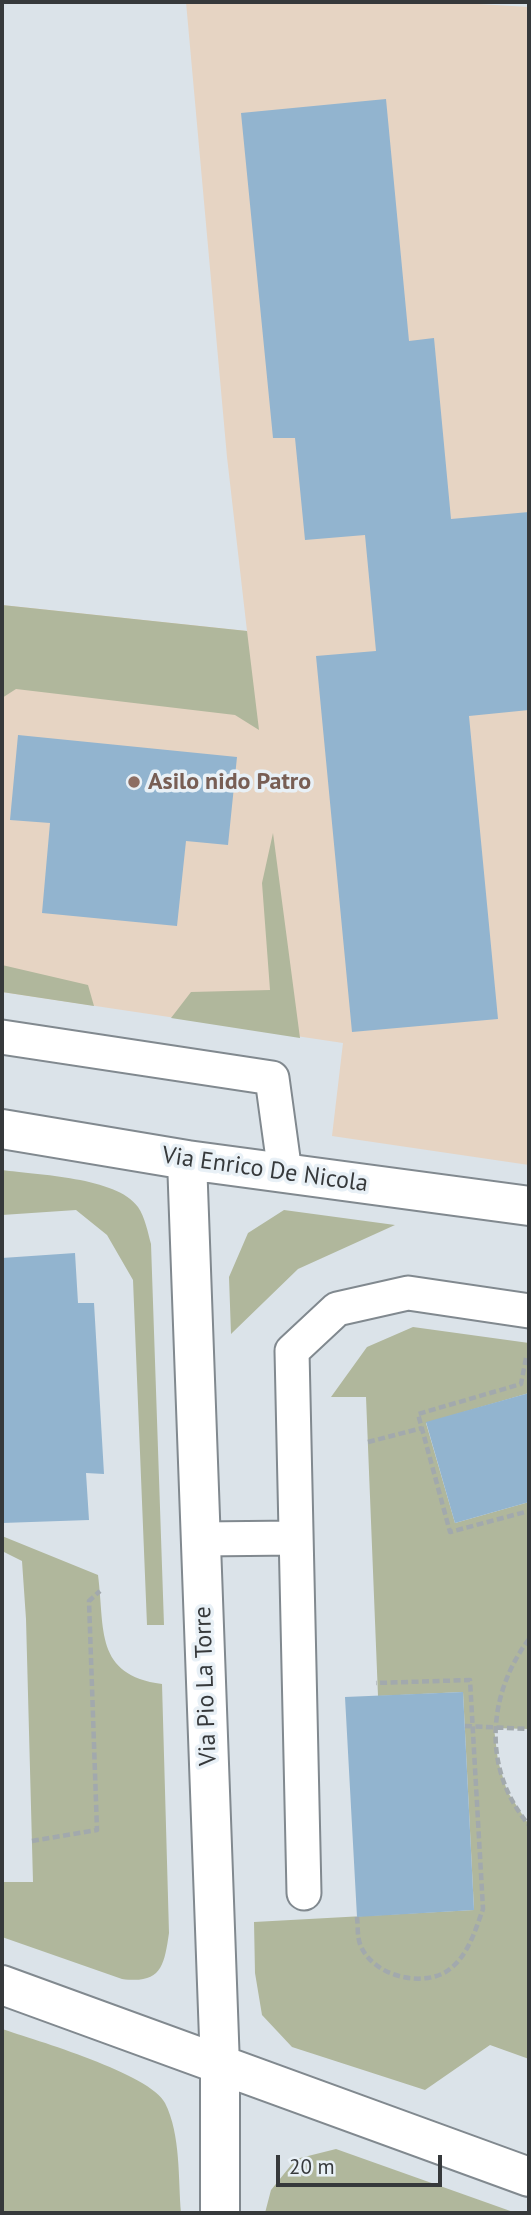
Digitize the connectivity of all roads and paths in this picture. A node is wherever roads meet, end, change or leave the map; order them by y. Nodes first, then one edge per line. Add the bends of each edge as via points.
1 (2, 1037) edge
2 (2, 1129) edge
3 (187, 1160) junction
4 (285, 1173) junction
5 (529, 1206) edge
6 (529, 1311) edge
7 (526, 1357) dead end
8 (422, 1428) junction
9 (368, 1442) dead end
10 (529, 1511) edge
11 (295, 1538) junction
12 (201, 1539) junction
13 (100, 1591) dead end
14 (529, 1639) edge
15 (376, 1683) dead end
16 (465, 1726) dead end
17 (475, 1727) junction
18 (494, 1727) junction
19 (529, 1728) edge
20 (529, 1825) edge
21 (32, 1841) dead end
22 (304, 1893) dead end
23 (357, 1917) dead end
24 (2, 1985) edge
25 (220, 2066) junction
26 (529, 2178) edge
27 (220, 2213) edge

1 - 4 lane via 272,1077
2 - 3 street, Via Enrico De Nicola
3 - 4 street, Via Enrico De Nicola
3 - 12 street, Via Pio La Torre
4 - 5 street, Via Enrico De Nicola
6 - 11 lane via 408,1293 337,1309 301,1342 292,1351
7 - 8 path via 521,1384 418,1414
8 - 9 path
8 - 10 path via 450,1532
11 - 12 lane
11 - 22 lane
12 - 25 street, Via Pio La Torre
13 - 21 path via 89,1601 97,1830
14 - 18 path via 513,1660 499,1694
15 - 17 path via 470,1680
16 - 17 path
17 - 18 path
17 - 23 path via 483,1909 471,1941 443,1973 411,1979 378,1969 360,1945
18 - 19 path
18 - 20 path via 507,1791
24 - 25 street
25 - 26 street
25 - 27 street, Via Pio La Torre

